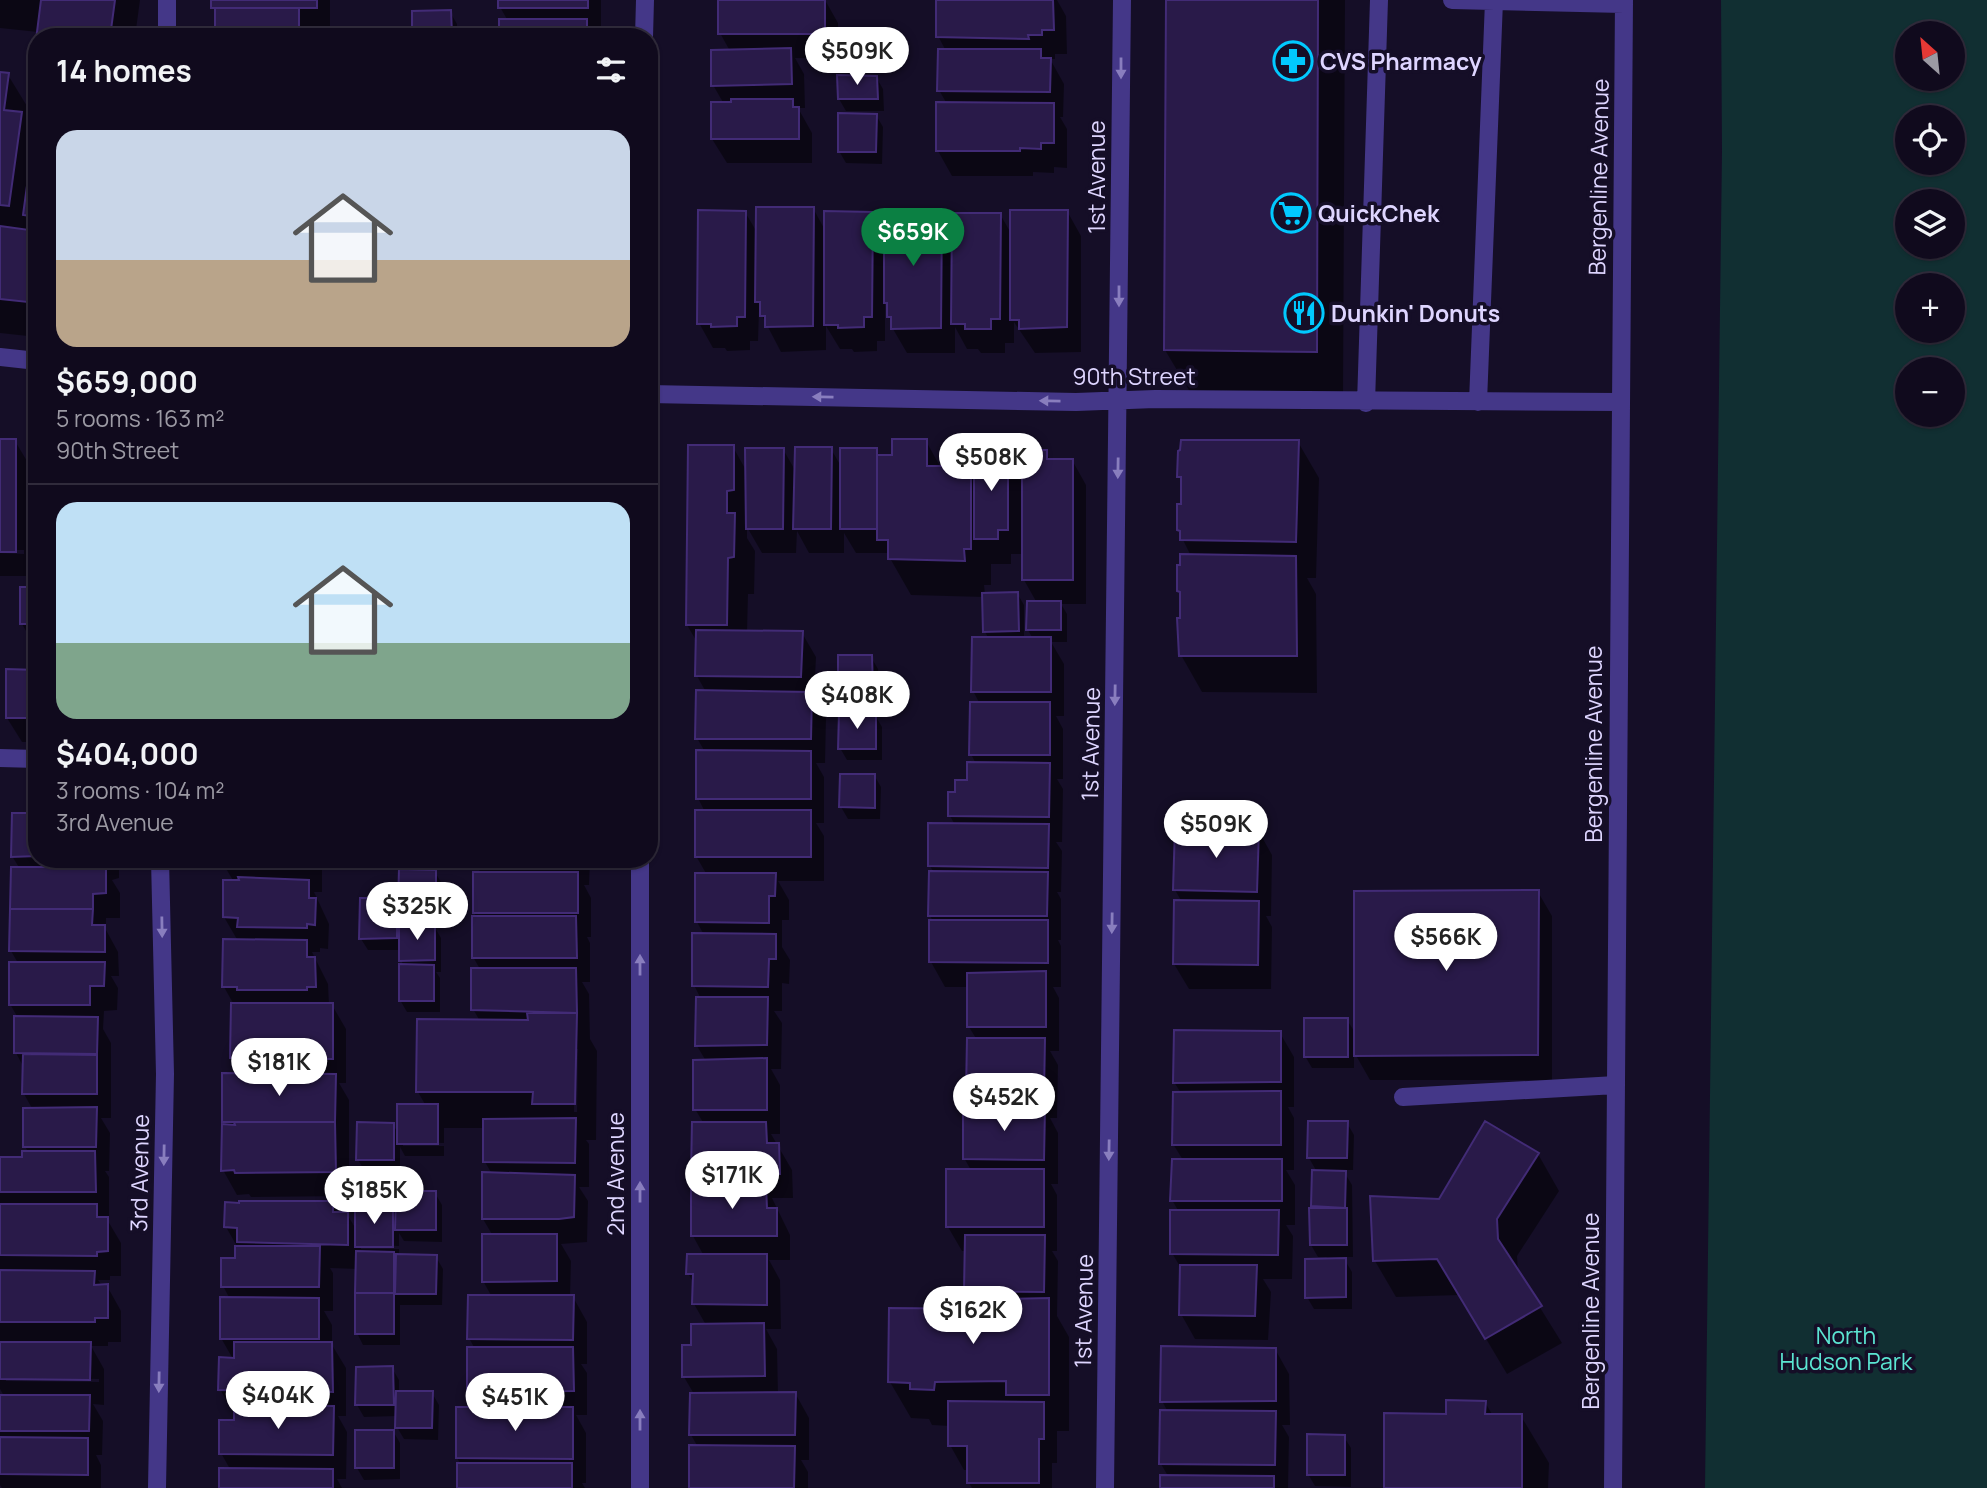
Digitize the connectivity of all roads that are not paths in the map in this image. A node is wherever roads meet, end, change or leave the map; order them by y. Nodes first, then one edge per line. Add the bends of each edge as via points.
1 (167, 0) edge
2 (645, 0) edge
3 (1122, 0) edge
4 (1379, 0) edge
5 (1452, 0) edge
6 (1493, 1) edge
7 (1538, 1) edge
8 (1624, 2) edge
9 (167, 28) edge
10 (644, 28) edge
11 (0, 357) edge
12 (28, 360) edge
13 (658, 394) edge
14 (1118, 400) junction
15 (1366, 402) junction
16 (1478, 402) junction
17 (1620, 402) junction
18 (0, 758) edge
19 (28, 759) edge
20 (160, 868) edge
21 (640, 868) edge
22 (1616, 1085) junction
23 (1403, 1097) dead end
24 (157, 1488) edge
25 (640, 1488) edge
26 (1105, 1488) edge
27 (1613, 1488) edge

1 - 9 street
2 - 10 street
3 -> 14 street, 1st Avenue
4 - 15 street
5 - 6 street
6 - 7 street
6 - 16 street
7 - 8 street
8 - 17 street, Bergenline Avenue
11 - 12 street
14 -> 13 street, 90th Street
14 - 15 street, 90th Street
14 -> 26 street, 1st Avenue
15 - 16 street, 90th Street
16 - 17 street, 90th Street
17 - 22 street, Bergenline Avenue
18 - 19 street
20 -> 24 street, 3rd Avenue via 165,1074
25 -> 21 street, 2nd Avenue
22 - 23 street
22 - 27 street, Bergenline Avenue

